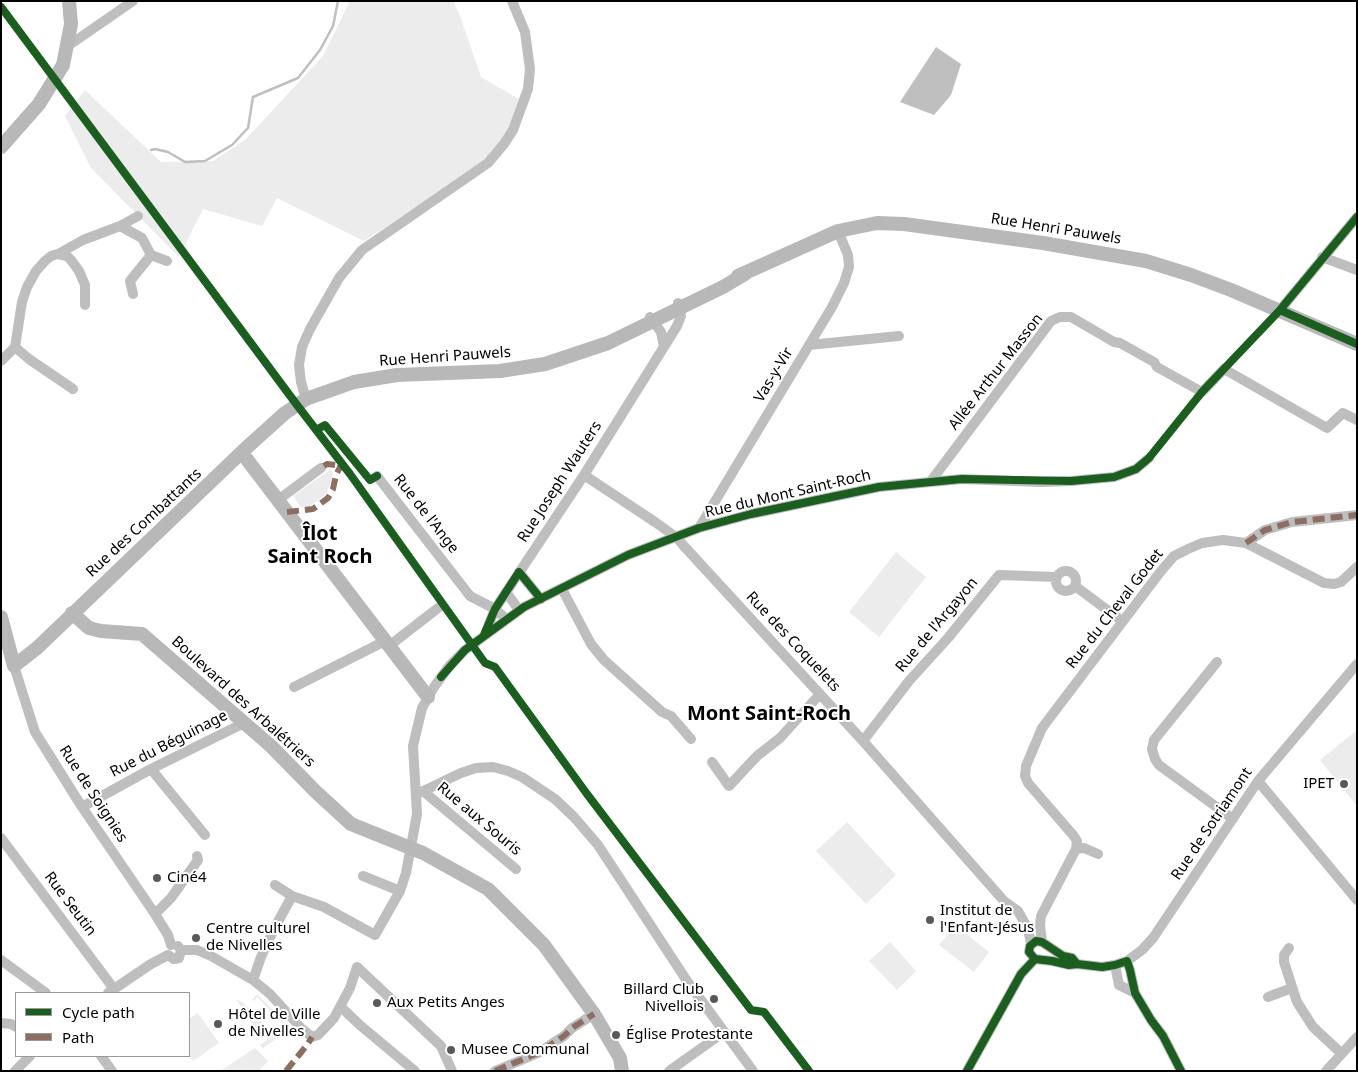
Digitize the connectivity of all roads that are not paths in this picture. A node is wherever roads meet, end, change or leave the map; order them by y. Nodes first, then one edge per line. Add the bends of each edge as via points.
1 (69, 1) edge
2 (512, 1) edge
3 (129, 3) edge
4 (68, 46) junction
5 (1, 147) edge
6 (138, 216) dead end
7 (1357, 217) edge
8 (120, 226) junction
9 (838, 231) junction
10 (58, 254) junction
11 (151, 255) junction
12 (1322, 257) junction
13 (167, 262) dead end
14 (1357, 270) edge
15 (132, 294) dead end
16 (85, 305) dead end
17 (679, 306) junction
18 (1280, 310) junction
19 (651, 319) junction
20 (899, 336) dead end
21 (1357, 344) edge
22 (809, 345) junction
23 (15, 347) junction
24 (664, 347) junction
25 (1, 360) edge
26 (73, 390) dead end
27 (302, 402) junction
28 (1357, 420) edge
29 (242, 453) junction
30 (1149, 458) dead end
31 (321, 468) dead end
32 (584, 475) junction
33 (377, 476) dead end
34 (931, 481) junction
35 (278, 500) junction
36 (1357, 515) edge
37 (699, 528) junction
38 (676, 537) junction
39 (1246, 543) junction
40 (1357, 567) edge
41 (519, 572) junction
42 (562, 589) junction
43 (506, 592) junction
44 (541, 598) junction
45 (438, 608) dead end
46 (495, 609) junction
47 (519, 610) junction
48 (72, 613) junction
49 (1, 617) edge
50 (506, 619) junction
51 (1122, 621) junction
52 (481, 637) junction
53 (387, 643) junction
54 (1217, 662) dead end
55 (1357, 664) edge
56 (8, 665) edge
57 (294, 687) dead end
58 (820, 694) junction
59 (428, 697) junction
60 (244, 723) junction
61 (691, 738) dead end
62 (863, 741) junction
63 (712, 762) dead end
64 (151, 769) junction
65 (1258, 781) junction
66 (420, 792) junction
67 (82, 807) junction
68 (1233, 818) junction
69 (205, 835) dead end
70 (1, 838) edge
71 (410, 849) junction
72 (1076, 849) junction
73 (1098, 854) dead end
74 (197, 856) dead end
75 (516, 869) dead end
76 (363, 876) dead end
77 (275, 885) dead end
78 (400, 891) junction
79 (292, 896) junction
80 (1357, 900) edge
81 (156, 914) junction
82 (1041, 916) junction
83 (1028, 929) junction
84 (1044, 943) junction
85 (1031, 944) junction
86 (1289, 948) dead end
87 (173, 950) junction
88 (1038, 959) junction
89 (1, 960) edge
90 (1127, 962) junction
91 (1077, 964) junction
92 (1115, 965) junction
93 (254, 980) junction
94 (1292, 988) junction
95 (111, 991) edge
96 (45, 992) edge
97 (1135, 993) junction
98 (1268, 997) dead end
99 (341, 1007) junction
100 (594, 1014) junction
101 (1, 1023) edge
102 (15, 1026) edge
103 (724, 1032) junction
104 (1357, 1037) edge
105 (1341, 1053) junction
106 (29, 1057) edge
107 (102, 1057) edge
108 (447, 1069) edge
109 (15, 1071) edge
110 (112, 1071) edge
111 (415, 1071) edge
112 (494, 1071) edge
113 (622, 1071) edge
114 (669, 1071) edge
115 (753, 1071) edge
116 (967, 1071) edge
117 (1180, 1071) edge
118 (1326, 1071) edge

1 - 4 main road via 71,24
2 - 27 street via 524,32 530,68 528,89 513,130 488,163 362,250 339,278 302,347 299,365
3 - 4 street
4 - 5 main road via 62,65 39,104
6 - 8 street
7 - 12 street
8 - 10 street
8 - 11 street via 142,238
9 - 17 main road, Rue Henri Pauwels via 719,284
9 - 18 main road, Rue Henri Pauwels via 877,223 904,224 1128,257 1191,275
9 - 22 street, Vas-y-Vir via 848,255 849,267 836,299
10 - 16 street via 71,260 79,271 85,285
10 - 23 street via 45,261 27,287
11 - 13 street
11 - 15 street via 130,281
12 - 14 street
12 - 18 street
17 - 19 main road, Rue Henri Pauwels
17 - 24 street, Rue Joseph Wauters via 681,316
18 - 21 main road, Rue Henri Pauwels
19 - 24 street via 661,332
19 - 27 main road, Rue Henri Pauwels via 605,338 586,350 544,364 500,371 372,378
20 - 22 street
22 - 37 street, Vas-y-Vir
23 - 25 street
23 - 26 street
24 - 32 street, Rue Joseph Wauters
27 - 29 main road, Rue des Combattants via 285,413
28 - 34 street, Allée Arthur Masson via 1343,412 1327,428 1224,369 1202,392 1071,317 1060,317 1051,321
29 - 35 main road
29 - 48 main road, Rue des Combattants
30 - 34 street, Rue du Mont Saint-Roch via 1136,469 1114,477 1071,482
31 - 35 street
32 - 38 street, Rue des Coquelets
32 - 41 street, Rue Joseph Wauters
33 - 46 street, Rue de l'Ange via 470,596
34 - 37 street, Rue du Mont Saint-Roch via 879,488
35 - 53 main road
36 - 39 street via 1292,522 1265,530
37 - 38 street, Rue du Mont Saint-Roch
38 - 42 street, Rue du Mont Saint-Roch via 628,555
38 - 58 street, Rue des Coquelets
39 - 40 street, Rue du Cheval Godet via 1324,583 1341,582
39 - 51 street, Rue du Cheval Godet via 1223,540 1202,544 1174,556
41 - 43 street, Rue Joseph Wauters
41 - 44 street
42 - 44 street, Rue du Mont Saint-Roch
42 - 61 street via 591,644 604,660 662,712 671,716
43 - 46 street, Rue Joseph Wauters
43 - 47 street
44 - 47 street, Rue du Mont Saint-Roch
45 - 53 street
46 - 50 street, Rue de l'Ange
46 - 52 street, Rue Joseph Wauters
47 - 50 street, Rue du Mont Saint-Roch
48 - 56 main road, Rue des Combattants via 37,648
48 - 60 main road, Boulevard des Arbalétriers via 89,628 142,634
49 - 56 main road
50 - 52 street, Rue du Mont Saint-Roch
51 - 62 street, Rue de l'Argayon via 1076,586 1069,591 1061,590 1056,584 1057,577 999,575
51 - 72 street, Rue du Cheval Godet via 1042,728 1026,766 1028,783 1074,835
52 - 59 street, Rue du Mont Saint-Roch via 450,665
53 - 57 street
53 - 59 main road
54 - 68 street via 1154,740 1152,749 1159,765
55 - 65 street, Rue de Sotriamont
56 - 67 street, Rue de Soignies via 35,732
58 - 62 street, Rue des Coquelets
58 - 63 street via 780,738 757,756 729,786
59 - 66 street, Rue du Mont Saint-Roch via 422,708 413,746
60 - 64 street, Rue du Béguinage
60 - 71 main road, Boulevard des Arbalétriers via 351,824
62 - 83 street, Rue des Coquelets via 1004,901 1018,911
64 - 67 street, Rue du Béguinage
64 - 69 street
65 - 68 street, Rue de Sotriamont
65 - 80 street
66 - 71 street, Rue du Mont Saint-Roch
66 - 75 street, Rue aux Souris
66 - 103 street via 476,768 493,768 522,777 555,799 598,845
67 - 81 street, Rue de Soignies
68 - 90 street, Rue de Sotriamont via 1152,938
70 - 95 street, Rue Seutin
71 - 78 street, Rue du Mont Saint-Roch
71 - 100 main road, Boulevard des Arbalétriers via 488,889 544,945
72 - 73 street via 1084,848
72 - 82 street
74 - 81 street via 198,860
76 - 78 street
77 - 79 street
78 - 79 street, Rue du Mont Saint-Roch via 374,935 324,907
79 - 93 street via 261,957
81 - 87 street, Rue de Soignies
82 - 83 street via 1031,920
82 - 84 street
83 - 85 street, Rue des Coquelets
84 - 85 street via 1036,941
84 - 88 street via 1047,955
84 - 91 street, Rue de Sotriamont
85 - 88 street via 1030,952
86 - 94 street via 1284,962
87 - 93 street via 197,950
87 - 95 street
88 - 91 street, Rue de Sotriamont
88 - 116 street via 1021,974
89 - 96 street
90 - 92 street, Rue de Sotriamont
90 - 97 street
91 - 92 street, Rue de Sotriamont
92 - 97 street via 1119,985
93 - 99 street via 312,1036 325,1028
94 - 98 street
94 - 105 street via 1305,1016
97 - 117 street via 1163,1036
99 - 108 street via 357,967 441,1046
99 - 111 street
100 - 112 street via 538,1053
100 - 113 main road, Boulevard des Arbalétriers via 620,1058
101 - 102 street
103 - 114 street
103 - 115 street
104 - 105 street
105 - 118 street
106 - 109 street
107 - 110 street

